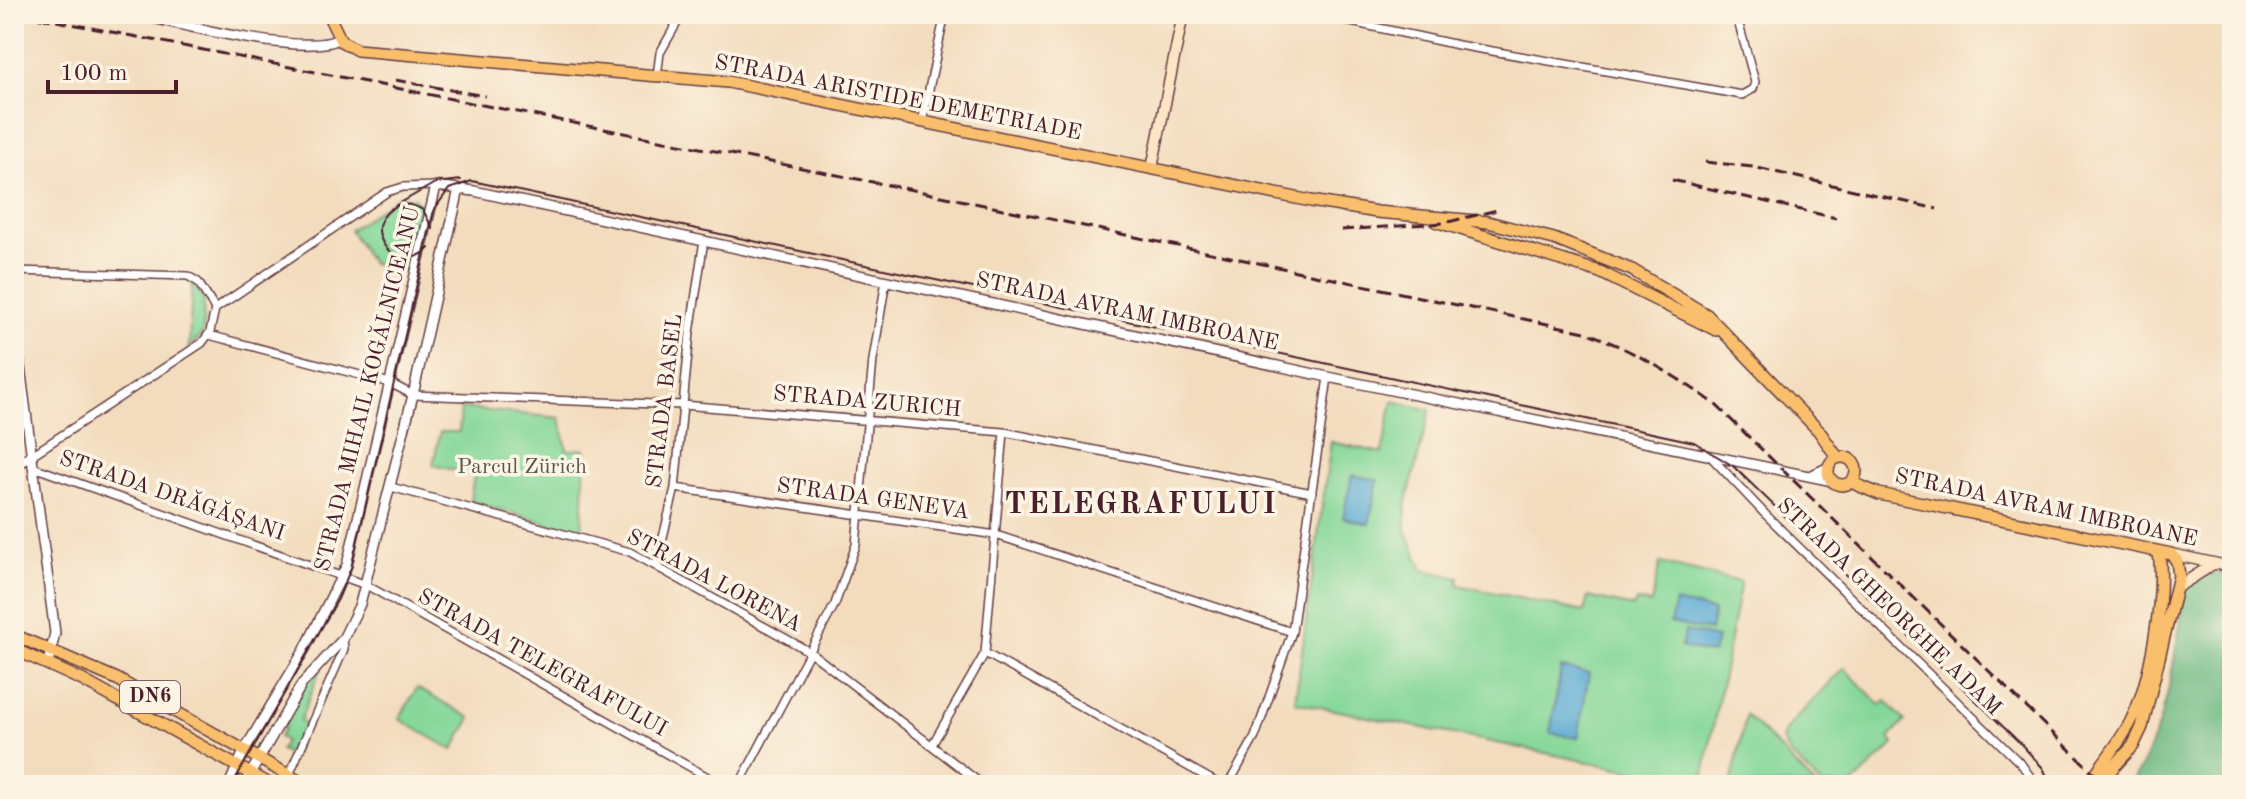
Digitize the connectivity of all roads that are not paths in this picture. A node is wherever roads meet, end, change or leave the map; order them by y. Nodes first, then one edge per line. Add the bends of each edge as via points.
1 (137, 14) edge
2 (328, 14) edge
3 (682, 14) edge
4 (945, 14) edge
5 (1183, 14) edge
6 (1314, 14) edge
7 (1736, 14) edge
8 (339, 39) junction
9 (657, 76) junction
10 (922, 122) junction
11 (1152, 168) junction
12 (436, 186) junction
13 (459, 189) junction
14 (1415, 215) junction
15 (704, 240) junction
16 (14, 271) edge
17 (886, 280) junction
18 (215, 309) junction
19 (14, 321) edge
20 (209, 335) junction
21 (1730, 338) junction
22 (16, 346) edge
23 (1328, 377) junction
24 (390, 383) junction
25 (413, 395) junction
26 (683, 405) junction
27 (866, 420) junction
28 (1004, 432) junction
29 (32, 455) junction
30 (1837, 457) junction
31 (1712, 458) junction
32 (14, 467) edge
33 (33, 467) junction
34 (1827, 468) junction
35 (1810, 476) junction
36 (1833, 481) junction
37 (1853, 483) junction
38 (391, 487) junction
39 (675, 488) junction
40 (1312, 493) junction
41 (859, 516) junction
42 (996, 535) junction
43 (2165, 553) junction
44 (2216, 563) junction
45 (656, 566) junction
46 (2232, 567) edge
47 (343, 576) junction
48 (366, 585) junction
49 (2176, 588) junction
50 (1292, 632) junction
51 (14, 635) edge
52 (343, 639) junction
53 (14, 649) edge
54 (53, 651) junction
55 (810, 652) junction
56 (985, 653) junction
57 (48, 663) junction
58 (932, 745) junction
59 (245, 749) junction
60 (259, 759) junction
61 (238, 766) junction
62 (251, 773) junction
63 (289, 775) junction
64 (229, 785) edge
65 (244, 785) edge
66 (271, 785) edge
67 (306, 785) edge
68 (722, 785) edge
69 (739, 785) edge
70 (983, 785) edge
71 (1221, 785) edge
72 (1228, 785) edge
73 (2036, 785) edge
74 (2087, 785) edge
75 (2097, 785) edge

1 - 8 street, STRADA ARISTIDE DEMETRIADE via 287,43 324,45
2 - 8 main road
3 - 9 street via 660,53
4 - 10 street
5 - 11 main road
6 - 7 street via 1458,45 1748,94 1755,82
8 - 9 main road, STRADA ARISTIDE DEMETRIADE via 353,49 372,52
9 - 10 main road, STRADA ARISTIDE DEMETRIADE via 728,82
10 - 11 main road, STRADA ARISTIDE DEMETRIADE
11 - 14 main road, STRADA ARISTIDE DEMETRIADE
12 - 13 street, STRADA AVRAM IMBROANE
12 - 18 street via 387,192
12 - 24 street, STRADA MIHAIL KOGĂLNICEANU
13 - 15 street, STRADA AVRAM IMBROANE
13 - 25 street, STRADA MIHAIL KOGĂLNICEANU
14 - 21 main road, STRADA ARISTIDE DEMETRIADE via 1600,272
14 - 21 main road, STRADA ARISTIDE DEMETRIADE via 1488,222 1610,259 1679,295
15 - 17 street, STRADA AVRAM IMBROANE
15 - 26 street, STRADA BASEL
16 - 18 street via 188,276
17 - 23 street, STRADA AVRAM IMBROANE
17 - 27 street
18 - 20 street
19 - 22 street
20 - 24 street
20 - 29 street
21 - 30 main road, STRADA ARISTIDE DEMETRIADE
22 - 29 street
23 - 31 street, STRADA AVRAM IMBROANE
23 - 40 street
24 - 25 street
24 - 47 street, STRADA MIHAIL KOGĂLNICEANU
25 - 26 street, STRADA ZURICH
25 - 38 street, STRADA MIHAIL KOGĂLNICEANU
26 - 27 street, STRADA ZURICH
26 - 39 street, STRADA BASEL
27 - 28 street, STRADA ZURICH
27 - 41 street
28 - 40 street, STRADA ZURICH
28 - 42 street
29 - 32 street
29 - 33 street
30 - 34 main road
30 - 37 main road via 1852,464
31 - 35 street, STRADA AVRAM IMBROANE
31 - 73 street, STRADA GHEORGHE ADAM via 2022,765
33 - 47 street, STRADA DRĂGĂȘANI
33 - 54 street
34 - 35 street
34 - 36 main road
35 - 36 street, STRADA AVRAM IMBROANE
36 - 37 main road
37 - 43 main road, STRADA AVRAM IMBROANE via 1879,494
38 - 45 street, STRADA LORENA via 630,552
38 - 48 street, STRADA MIHAIL KOGĂLNICEANU
39 - 41 street, STRADA GENEVA
39 - 45 street, STRADA BASEL
40 - 50 street
41 - 42 street, STRADA GENEVA
41 - 55 street via 849,569
42 - 50 street, STRADA GENEVA
42 - 56 street
43 - 44 main road, STRADA AVRAM IMBROANE
43 - 49 main road via 2179,576
43 - 74 main road via 2162,594 2139,700 2120,740
44 - 46 main road, STRADA AVRAM IMBROANE
44 - 49 main road
45 - 55 street, STRADA LORENA
47 - 48 street, STRADA TELEGRAFULUI
47 - 59 street, STRADA MIHAIL KOGĂLNICEANU
48 - 52 street, STRADA MIHAIL KOGĂLNICEANU
48 - 68 street, STRADA TELEGRAFULUI
49 - 75 main road via 2142,727 2133,746
50 - 72 street via 1255,737
51 - 54 main road, DN6
52 - 60 street, STRADA MIHAIL KOGĂLNICEANU via 305,680
52 - 63 street, STRADA MIHAIL KOGĂLNICEANU via 344,649
53 - 57 main road, DN6
54 - 57 street
54 - 59 main road, DN6 via 117,679
55 - 58 street, STRADA LORENA
55 - 69 street
56 - 58 street
56 - 71 street
57 - 61 main road, DN6
58 - 70 street, STRADA LORENA
59 - 60 main road, DN6
59 - 61 street, STRADA MIHAIL KOGĂLNICEANU
60 - 62 street, STRADA MIHAIL KOGĂLNICEANU
60 - 63 main road, DN6
61 - 62 main road, DN6
61 - 64 street, STRADA MIHAIL KOGĂLNICEANU
62 - 65 street, STRADA MIHAIL KOGĂLNICEANU
62 - 66 main road, DN6
63 - 67 main road, DN6

